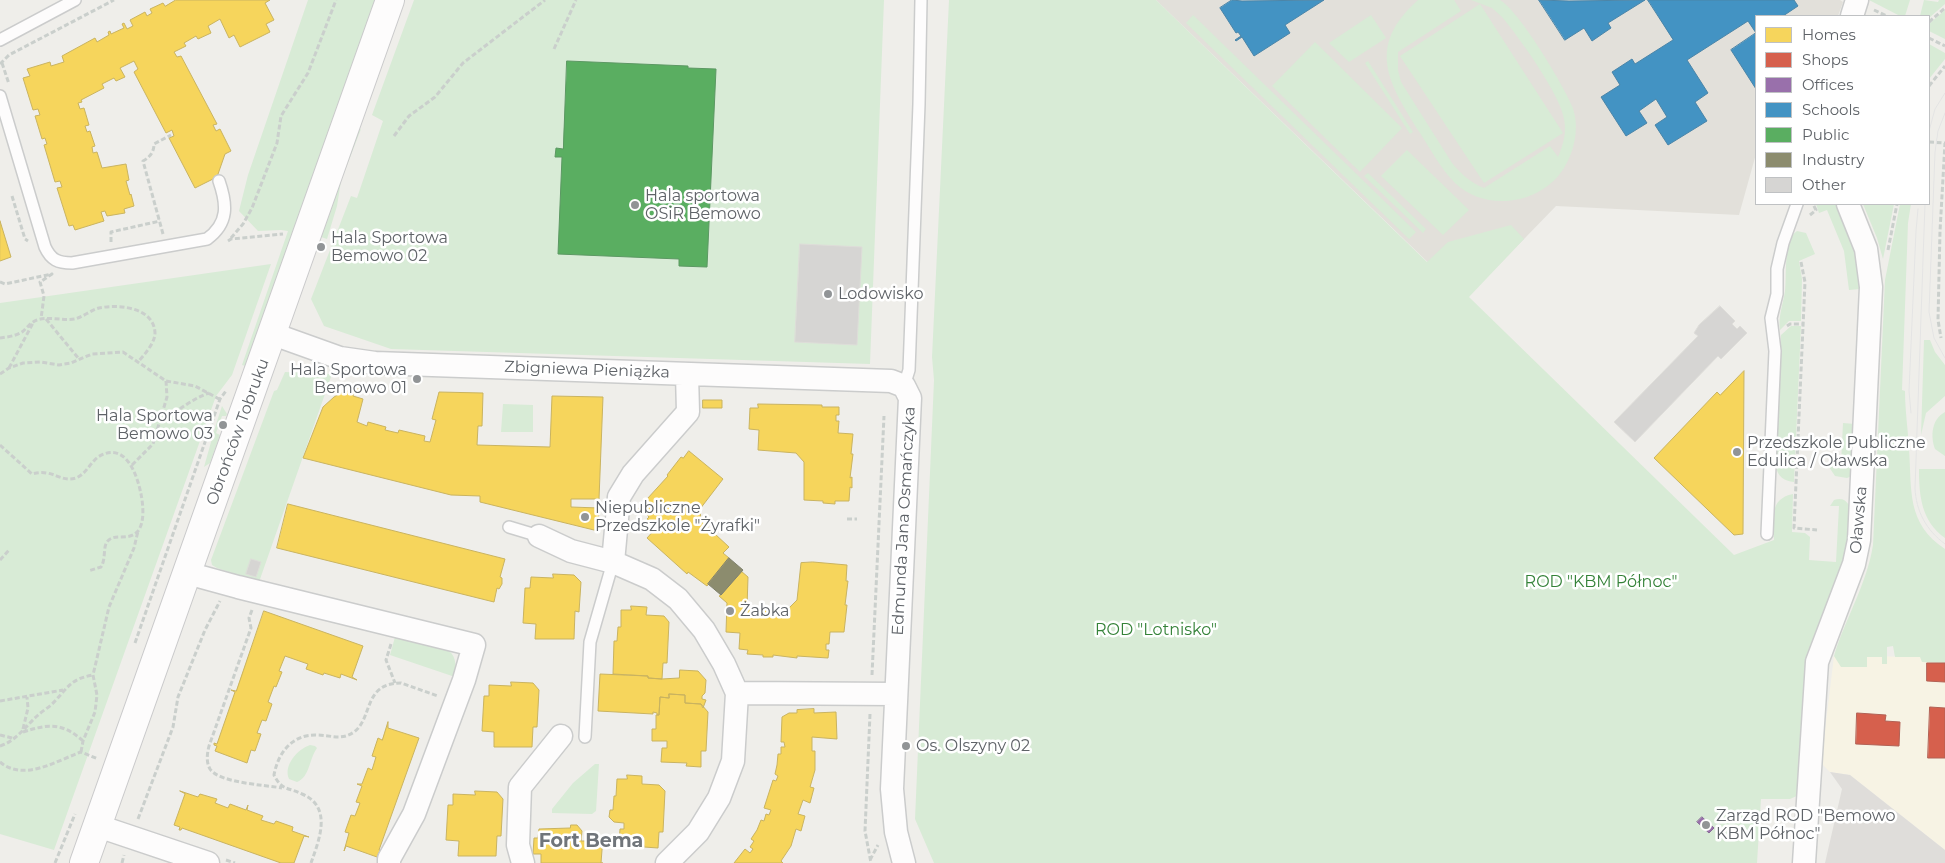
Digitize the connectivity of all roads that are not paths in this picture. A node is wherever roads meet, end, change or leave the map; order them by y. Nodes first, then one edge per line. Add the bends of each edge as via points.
1 (75, 0) edge
2 (390, 0) edge
3 (921, 0) edge
4 (1857, 0) edge
5 (1852, 15) edge
6 (0, 40) edge
7 (0, 96) edge
8 (220, 181) dead end
9 (1797, 205) edge
10 (1848, 205) edge
11 (272, 334) junction
12 (687, 374) junction
13 (904, 386) junction
14 (509, 527) dead end
15 (1767, 534) dead end
16 (539, 536) joint
17 (613, 562) junction
18 (187, 573) junction
19 (737, 693) junction
20 (896, 694) junction
21 (561, 736) dead end
22 (585, 737) dead end
23 (98, 826) junction
24 (84, 863) edge
25 (208, 863) edge
26 (389, 863) edge
27 (523, 863) edge
28 (667, 863) edge
29 (904, 863) edge
30 (1804, 863) edge

1 - 6 lane
2 - 11 street, Obrońców Tobruku
3 - 13 lane, Edmunda Jana Osmańczyka via 909,370
4 - 5 street
7 - 8 lane via 45,247 53,259 63,263 207,239 221,226 224,216 225,198
9 - 15 lane via 1777,270 1772,318 1775,351
10 - 30 street, Oławska via 1866,249 1871,279 1859,540 1854,564 1817,662
11 - 12 street, Zbigniewa Pieniążka via 340,358 375,363
11 - 18 street, Obrońców Tobruku
12 - 13 street, Zbigniewa Pieniążka via 891,381
12 - 17 street via 688,412 634,474 619,497
13 - 20 street, Edmunda Jana Osmańczyka via 910,398
14 - 16 lane
16 - 17 street via 571,551
17 - 19 street via 652,579 678,599 704,630
17 - 22 lane via 590,642
18 - 23 street, Obrońców Tobruku
18 - 26 street via 474,645 414,814
19 - 20 street
19 - 28 street via 733,761 719,798 698,832
20 - 29 street, Edmunda Jana Osmańczyka via 892,789 896,832
21 - 27 street via 520,787 518,845
23 - 24 street, Obrońców Tobruku
23 - 25 street

